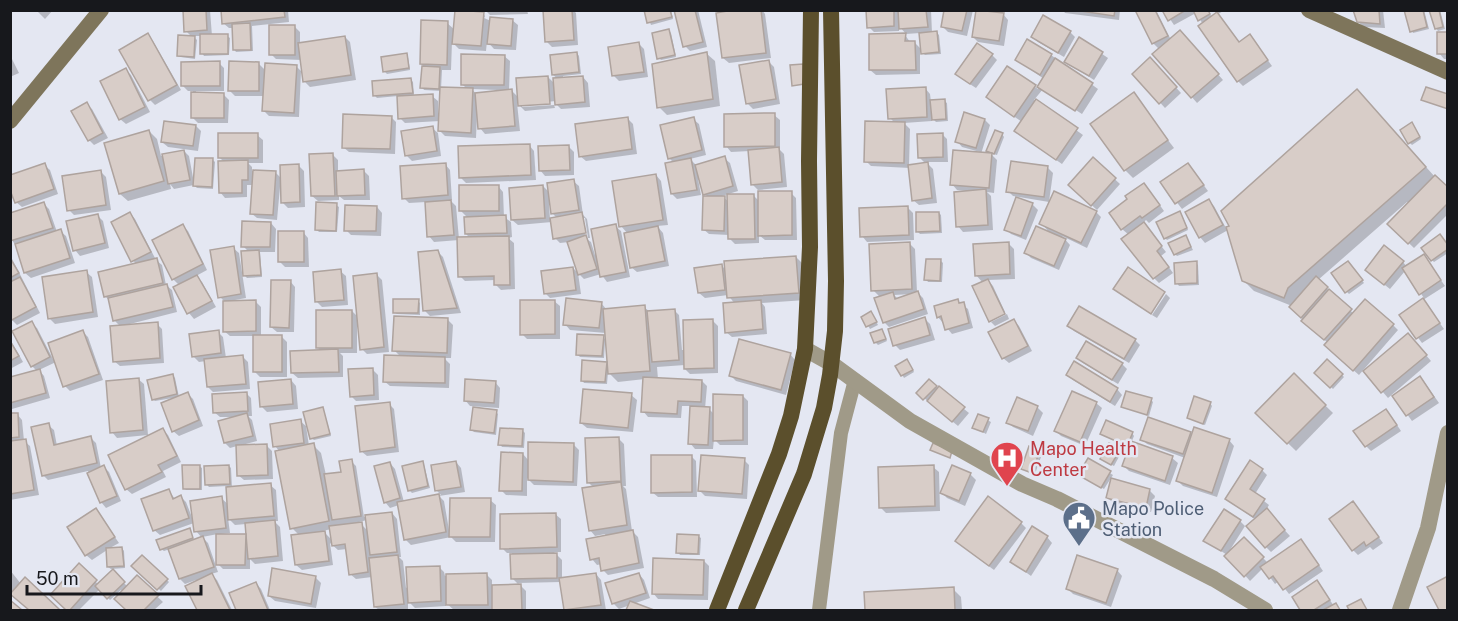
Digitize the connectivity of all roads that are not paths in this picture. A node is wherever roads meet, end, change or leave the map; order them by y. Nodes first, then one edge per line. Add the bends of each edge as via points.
1 (101, 10) edge
2 (811, 10) edge
3 (831, 10) edge
4 (1309, 10) edge
5 (1448, 72) edge
6 (10, 121) edge
7 (805, 349) junction
8 (832, 364) junction
9 (855, 380) junction
10 (1448, 433) edge
11 (717, 610) edge
12 (746, 610) edge
13 (819, 610) edge
14 (1265, 610) edge
15 (1400, 610) edge

1 - 6 main road
2 - 7 highway via 810,247
3 - 8 highway via 836,281
4 - 5 main road
7 - 8 street
7 - 11 highway via 779,454
8 - 9 street
8 - 12 highway via 824,408 804,474
9 - 13 lane via 841,433
9 - 14 street via 910,421 1022,484 1214,579
10 - 15 street via 1428,528

